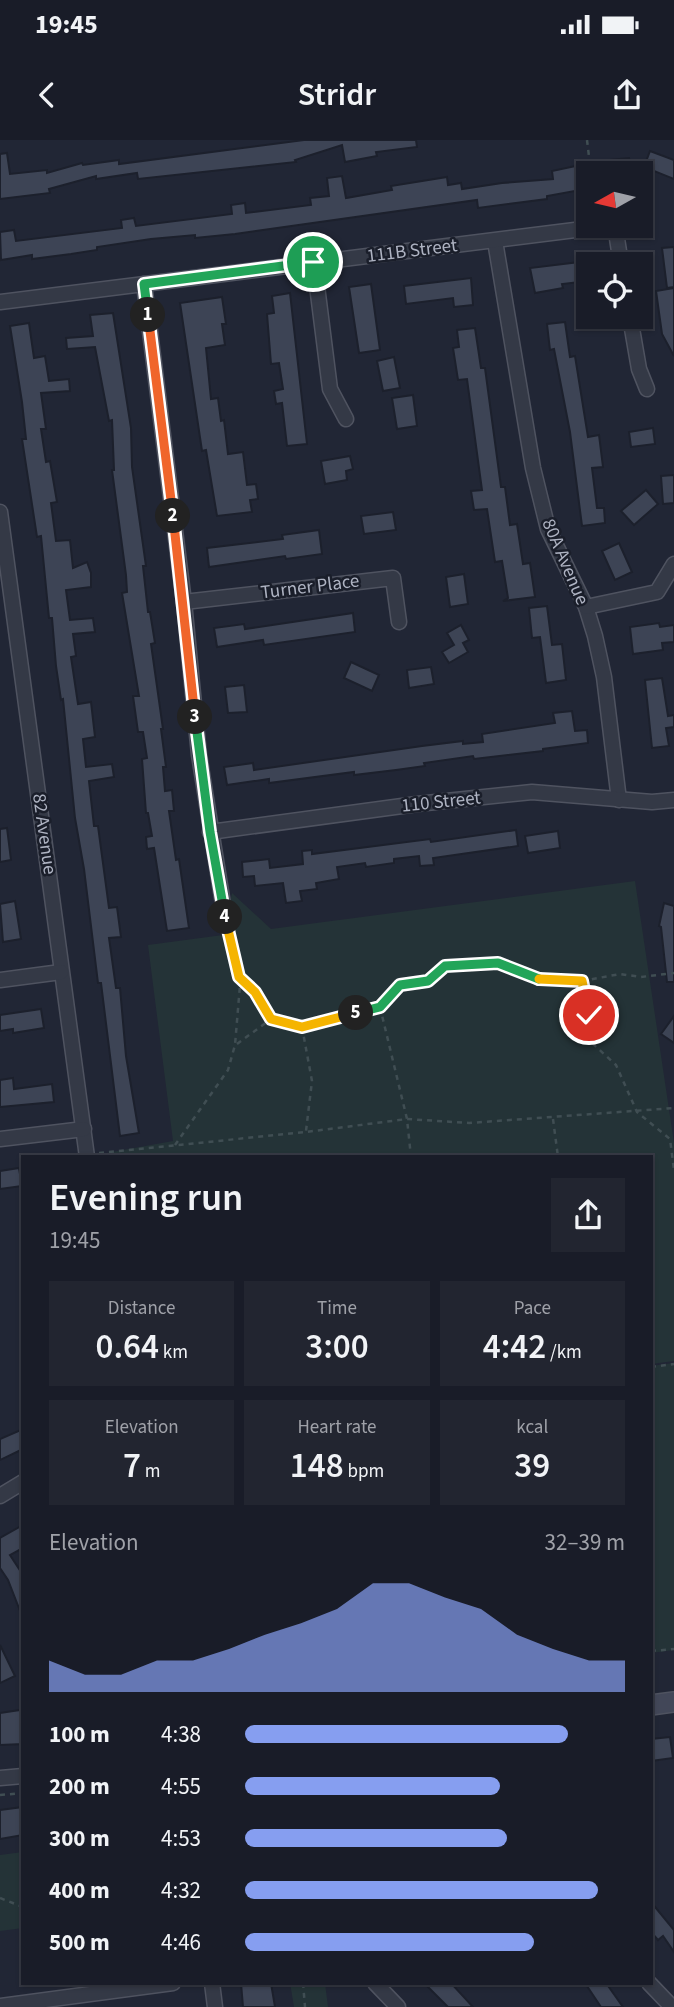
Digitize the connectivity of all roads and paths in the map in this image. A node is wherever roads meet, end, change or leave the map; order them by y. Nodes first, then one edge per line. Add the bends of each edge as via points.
1 (587, 140) edge
2 (590, 161) edge
3 (495, 241) junction
4 (619, 252) edge
5 (313, 262) junction
6 (144, 284) junction
7 (0, 302) edge
8 (632, 329) edge
9 (647, 389) dead end
10 (346, 419) dead end
11 (0, 512) edge
12 (674, 564) edge
13 (184, 602) junction
14 (586, 607) junction
15 (399, 622) dead end
16 (620, 800) junction
17 (674, 800) edge
18 (210, 832) junction
19 (223, 910) joint
20 (61, 972) junction
21 (674, 973) edge
22 (239, 977) junction
23 (0, 980) edge
24 (582, 981) junction
25 (380, 1007) junction
26 (271, 1019) junction
27 (302, 1027) junction
28 (235, 1045) junction
29 (674, 1108) edge
30 (637, 1112) junction
31 (407, 1119) junction
32 (553, 1119) junction
33 (84, 1129) junction
34 (306, 1132) junction
35 (0, 1139) edge
36 (175, 1145) junction
37 (93, 1155) edge
38 (411, 1155) edge
39 (558, 1155) edge
40 (674, 1170) edge
41 (674, 1364) edge
42 (653, 1367) edge
43 (21, 1483) edge
44 (0, 1496) edge
45 (674, 1649) edge
46 (653, 1651) edge
47 (674, 1702) edge
48 (653, 1705) edge
49 (21, 1776) edge
50 (0, 1778) edge
51 (21, 1793) edge
52 (0, 1795) edge
53 (0, 1898) edge
54 (21, 1906) edge
55 (159, 1985) edge
56 (212, 1985) edge
57 (303, 1985) edge
58 (377, 1985) edge
59 (651, 1985) edge
60 (0, 2007) edge
61 (215, 2007) edge
62 (306, 2007) edge
63 (398, 2007) edge
64 (672, 2007) edge

1 - 2 path
3 - 4 street, 111B Street via 599,227 616,232
3 - 5 street, 111B Street
3 - 14 street, 80A Avenue via 533,468 548,529
5 - 6 street, 111B Street
5 - 10 street via 330,389
6 - 7 street, 111B Street
6 - 13 street
8 - 9 street
11 - 20 street, 82 Avenue
12 - 14 street via 657,592
13 - 15 street, Turner Place via 393,578
13 - 18 street
14 - 16 street, 80A Avenue via 604,677
16 - 17 street, 110 Street
16 - 18 street, 110 Street via 532,792
18 - 19 street
19 - 22 path
20 - 23 street
20 - 33 street, 82 Avenue
21 - 24 path via 620,974
22 - 26 path via 255,992
22 - 28 path
24 - 25 path via 541,979 498,963 445,966 428,981 400,985
24 - 30 path via 592,1043 616,1065
25 - 27 path
25 - 31 path
26 - 27 path
26 - 28 path
27 - 34 path via 312,1081
28 - 36 path via 228,1070
29 - 30 path
30 - 32 path
30 - 40 path via 670,1139
31 - 32 path via 469,1123
31 - 34 path
31 - 38 path
32 - 39 path
33 - 35 street
33 - 37 street, 82 Avenue
34 - 36 path
36 - 37 path
41 - 42 path
43 - 44 street
45 - 46 path
47 - 48 street
49 - 50 street
51 - 52 path
53 - 54 path
55 - 60 street
56 - 61 street
57 - 62 path
58 - 63 street
59 - 64 street

